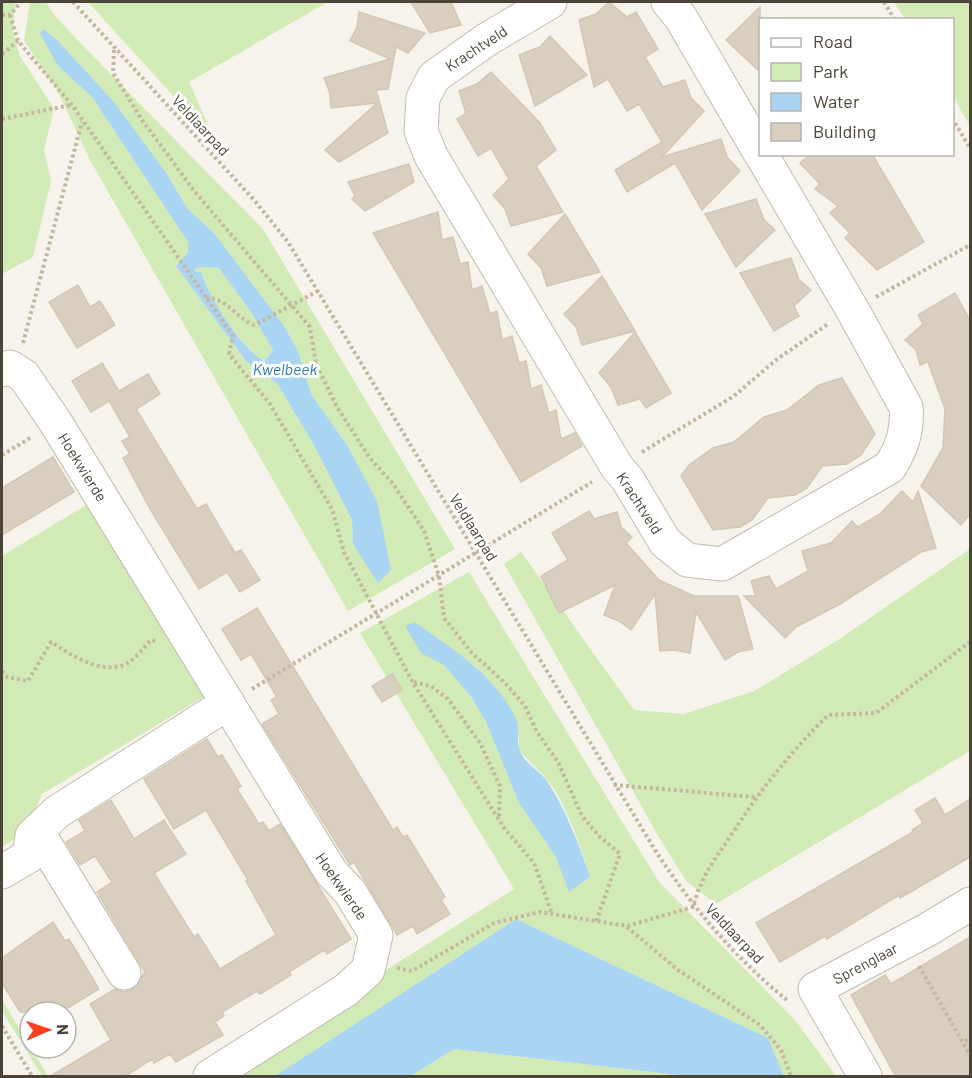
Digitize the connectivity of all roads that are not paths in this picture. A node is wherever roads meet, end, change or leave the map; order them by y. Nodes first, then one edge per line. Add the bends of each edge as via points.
1 (550, 2) edge
2 (668, 2) edge
3 (509, 12) edge
4 (759, 151) edge
5 (762, 156) edge
6 (8, 370) edge
7 (228, 704) junction
8 (37, 831) junction
9 (2, 872) edge
10 (970, 904) edge
11 (124, 973) dead end
12 (210, 1077) edge
13 (865, 1077) edge

1 - 3 street, Krachtveld
2 - 4 street, Krachtveld
3 - 5 street, Krachtveld via 486,40 434,76 423,98 421,131 431,156 617,467 665,542 687,560 722,564 747,552 890,467 903,445 906,407
6 - 7 street, Hoekwierde via 24,376 56,423
7 - 8 street via 57,812
7 - 12 street, Hoekwierde via 330,872 350,892 376,935 368,970 346,990
8 - 9 street via 32,836 30,856
8 - 11 street
10 - 13 street, Sprenglaar via 815,989

